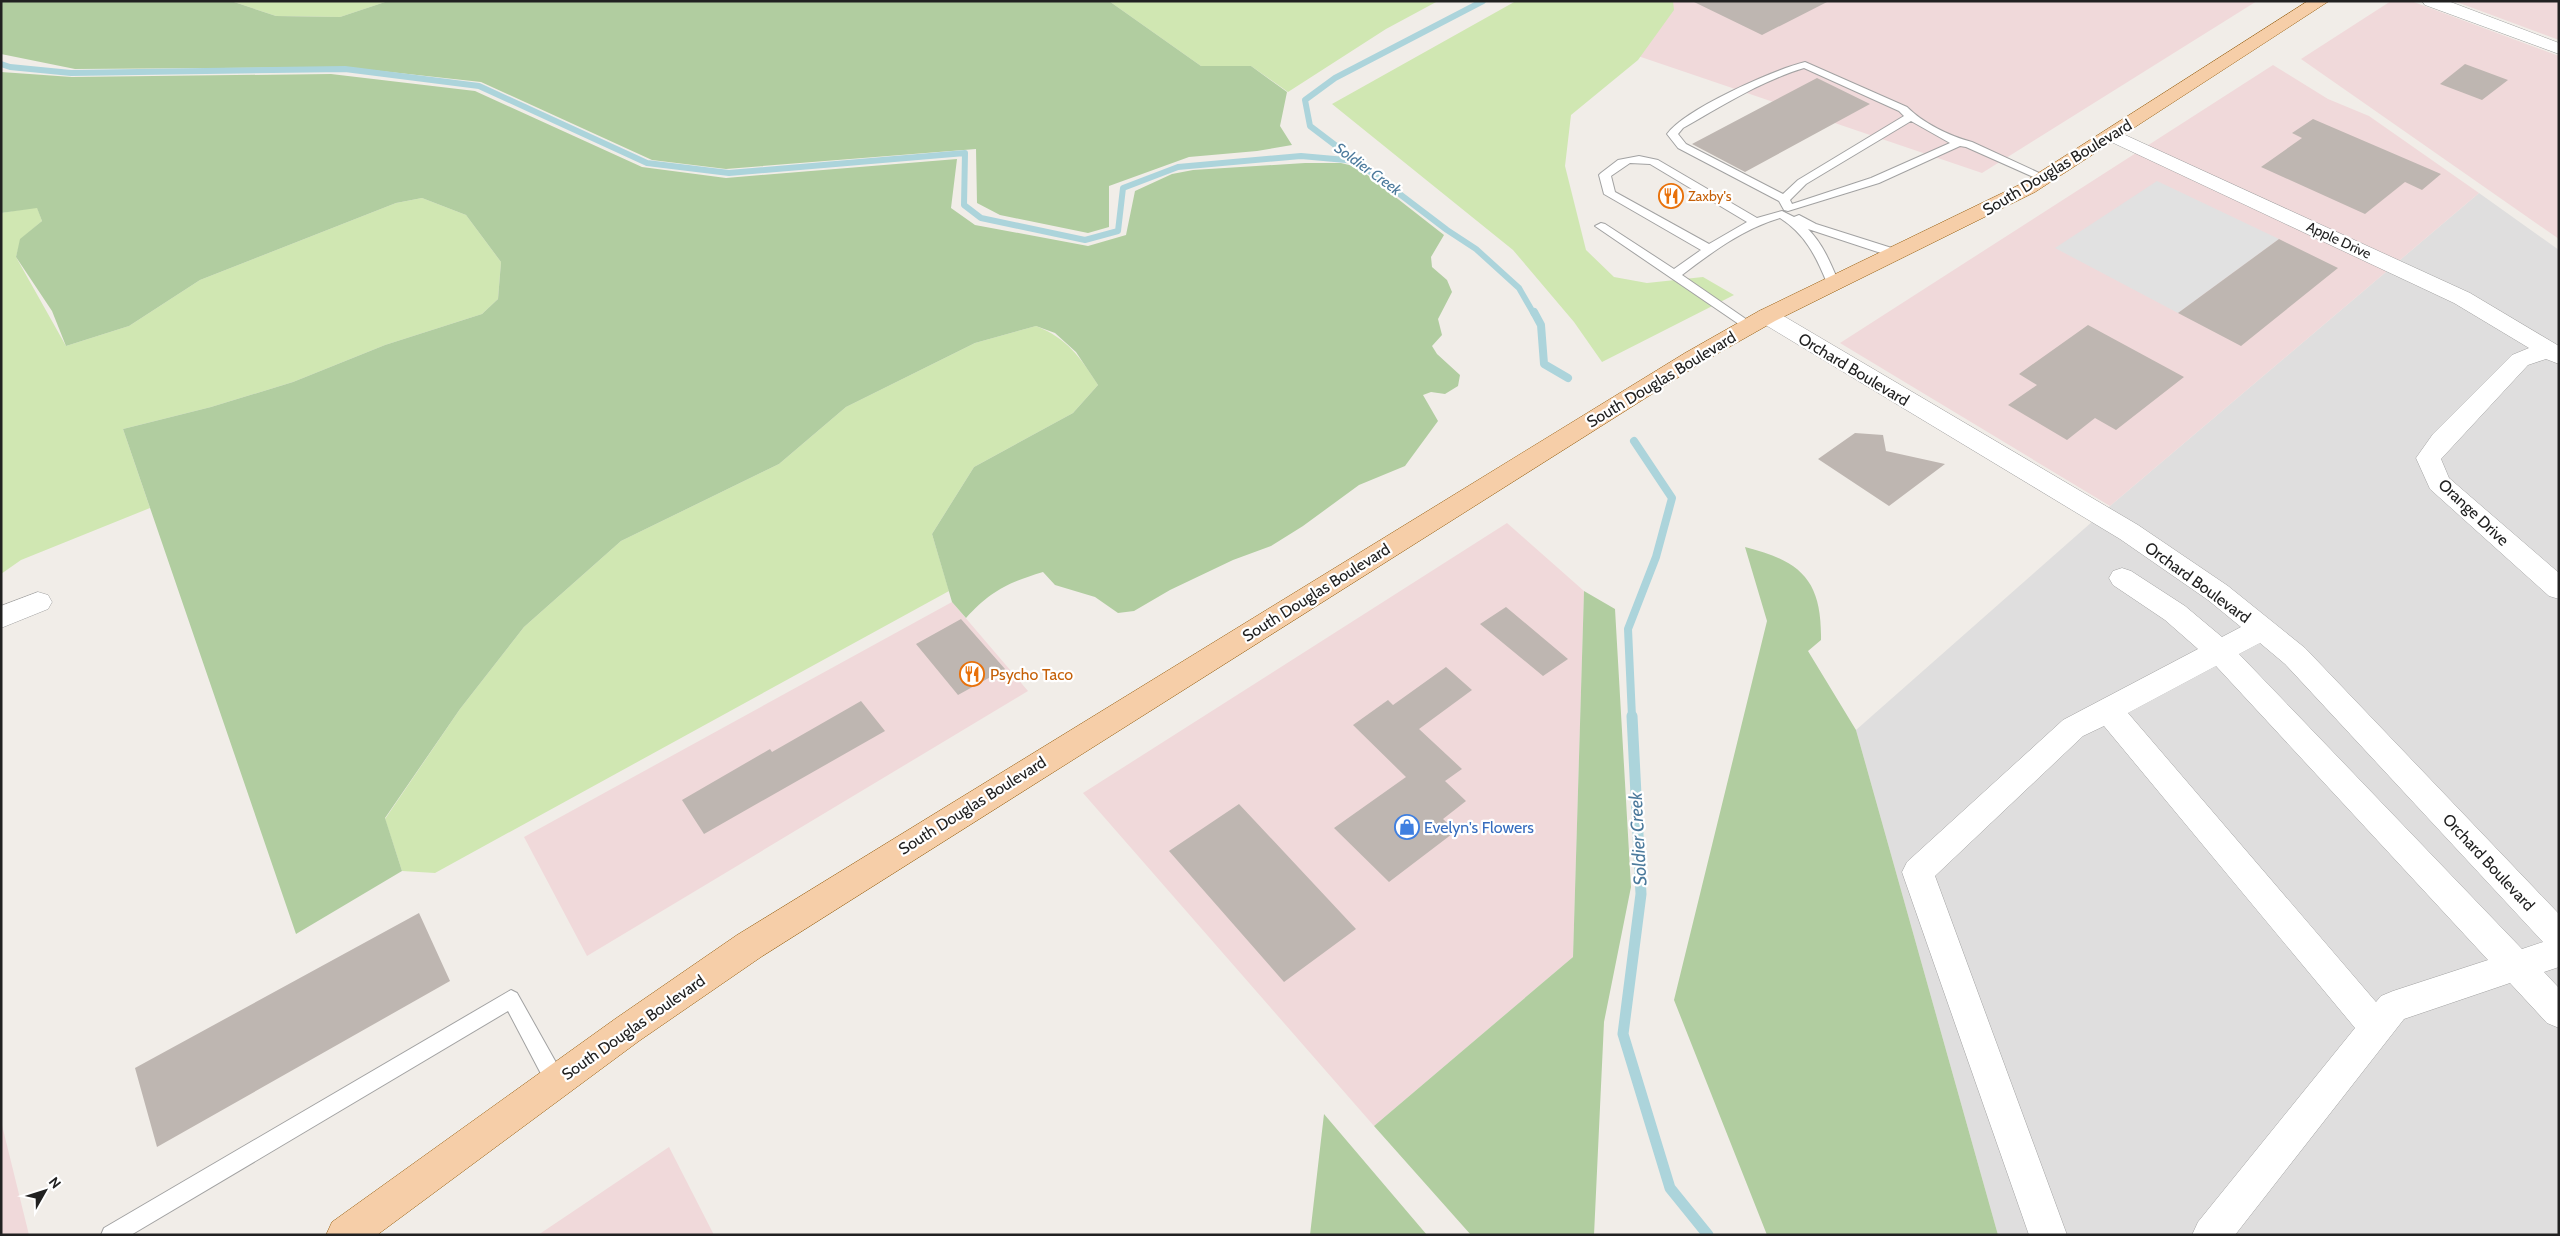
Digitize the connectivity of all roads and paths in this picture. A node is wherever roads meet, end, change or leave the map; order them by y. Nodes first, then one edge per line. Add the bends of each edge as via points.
1 (2320, 1) edge
2 (2431, 1) edge
3 (2559, 49) edge
4 (1911, 117) junction
5 (2112, 135) junction
6 (1958, 143) junction
7 (2044, 178) junction
8 (1786, 204) junction
9 (1755, 222) junction
10 (1797, 223) junction
11 (1601, 226) dead end
12 (1812, 226) junction
13 (1708, 249) junction
14 (1894, 253) junction
15 (1675, 274) junction
16 (1833, 283) junction
17 (1758, 321) junction
18 (2553, 354) edge
19 (2122, 578) dead end
20 (2559, 589) edge
21 (38, 602) dead end
22 (1, 618) edge
23 (2262, 629) junction
24 (2220, 652) junction
25 (2108, 710) junction
26 (2559, 937) edge
27 (2559, 952) edge
28 (2517, 966) junction
29 (2559, 1012) edge
30 (2376, 1028) junction
31 (556, 1082) junction
32 (351, 1233) edge
33 (111, 1235) edge
34 (2048, 1235) edge
35 (2211, 1235) edge

1 - 5 main road, South Douglas Boulevard
2 - 3 street
4 - 6 lane
4 - 8 lane via 1802,182
4 - 8 lane via 1903,109 1806,66 1790,69 1757,85 1679,126 1672,134 1682,146
5 - 7 main road, South Douglas Boulevard
5 - 18 street, Apple Drive via 2462,298
6 - 7 lane via 1968,144
6 - 8 lane via 1888,176 1826,199
7 - 14 main road, South Douglas Boulevard
8 - 12 lane
9 - 10 lane via 1782,214
9 - 13 lane
9 - 13 lane via 1654,162 1638,157 1614,167 1605,176 1610,194
10 - 12 lane
10 - 16 lane via 1813,240
11 - 15 lane
12 - 14 lane
13 - 15 lane
14 - 16 main road, South Douglas Boulevard
15 - 17 lane via 1708,299
16 - 17 main road, South Douglas Boulevard
17 - 23 street, Orchard Boulevard via 2129,532 2218,593
17 - 31 main road, South Douglas Boulevard via 1685,363 786,922
18 - 20 street, Orange Drive via 2520,360 2428,458 2439,483
19 - 24 street via 2175,613
21 - 22 street
23 - 24 street
23 - 26 street, Orchard Boulevard via 2295,656
24 - 25 street
24 - 28 street
25 - 30 street
25 - 34 street via 2073,728 1918,872
27 - 28 street
28 - 29 street
28 - 30 street via 2393,1007
30 - 35 street
31 - 32 main road, South Douglas Boulevard
31 - 33 lane via 511,999

